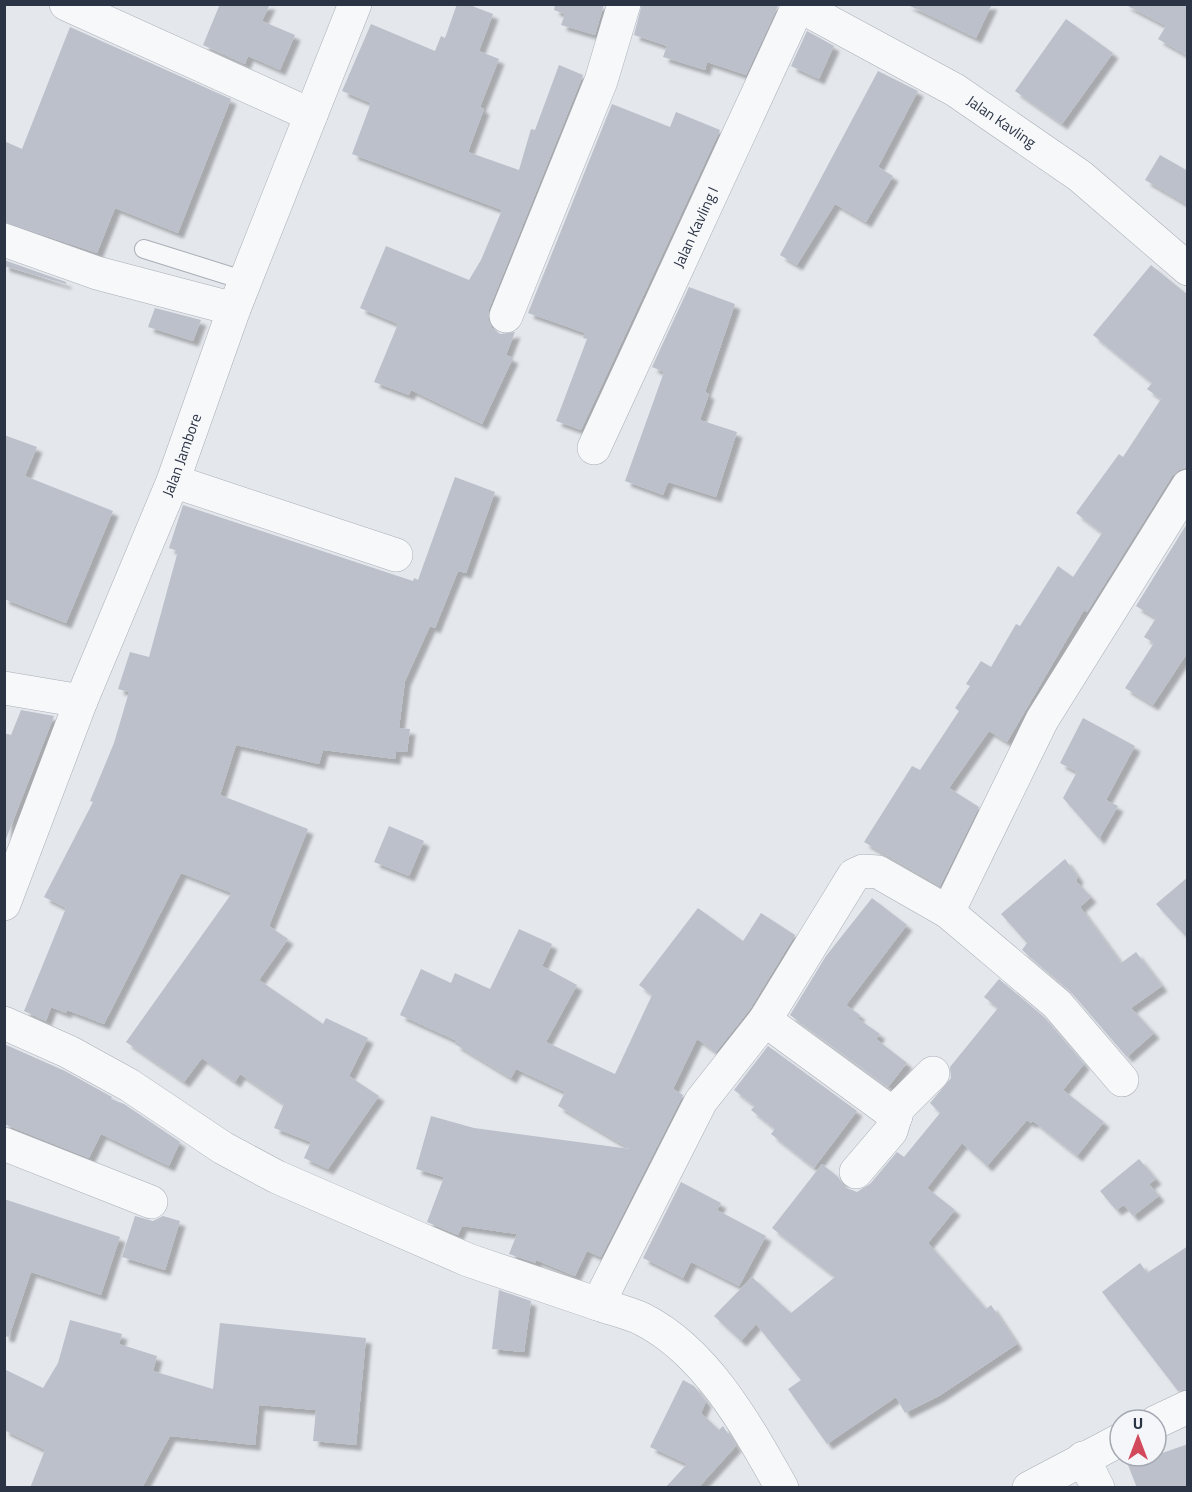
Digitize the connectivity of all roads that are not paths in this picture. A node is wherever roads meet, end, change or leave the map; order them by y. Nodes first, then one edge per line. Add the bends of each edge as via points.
1 (66, 4) edge
2 (355, 4) edge
3 (624, 4) edge
4 (798, 5) edge
5 (311, 115) junction
6 (4, 240) edge
7 (144, 249) dead end
8 (1188, 269) edge
9 (240, 295) junction
10 (506, 316) dead end
11 (594, 448) dead end
12 (173, 481) junction
13 (1188, 486) edge
14 (396, 555) dead end
15 (4, 688) edge
16 (81, 701) junction
17 (4, 904) edge
18 (948, 912) junction
19 (765, 1020) junction
20 (4, 1023) edge
21 (933, 1073) dead end
22 (1122, 1080) dead end
23 (896, 1116) junction
24 (4, 1143) edge
25 (856, 1172) dead end
26 (151, 1202) dead end
27 (598, 1304) junction
28 (1188, 1407) edge
29 (1168, 1416) edge
30 (1108, 1446) edge
31 (1083, 1458) junction
32 (782, 1488) edge
33 (1029, 1488) edge
34 (1098, 1488) edge

1 - 5 street
2 - 5 street, Jalan Jambore
3 - 10 street via 601,81
4 - 8 street, Jalan Kavling via 974,103 1080,176
4 - 11 street, Jalan Kavling I
5 - 9 street, Jalan Jambore
6 - 9 street via 97,273
7 - 9 lane
9 - 12 street, Jalan Jambore
12 - 14 street
12 - 16 street, Jalan Jambore
13 - 18 street via 1042,720
15 - 16 street
16 - 17 street, Jalan Jambore
18 - 19 street via 878,872 854,875
18 - 22 street via 1057,1004
19 - 23 street
19 - 27 street via 701,1101
20 - 27 street via 129,1085 223,1148 277,1177 447,1251
21 - 23 street via 898,1107
23 - 25 street via 891,1131
24 - 26 street
27 - 32 street via 642,1319 688,1353 712,1377
28 - 29 street
30 - 31 street
31 - 33 street
31 - 34 street

